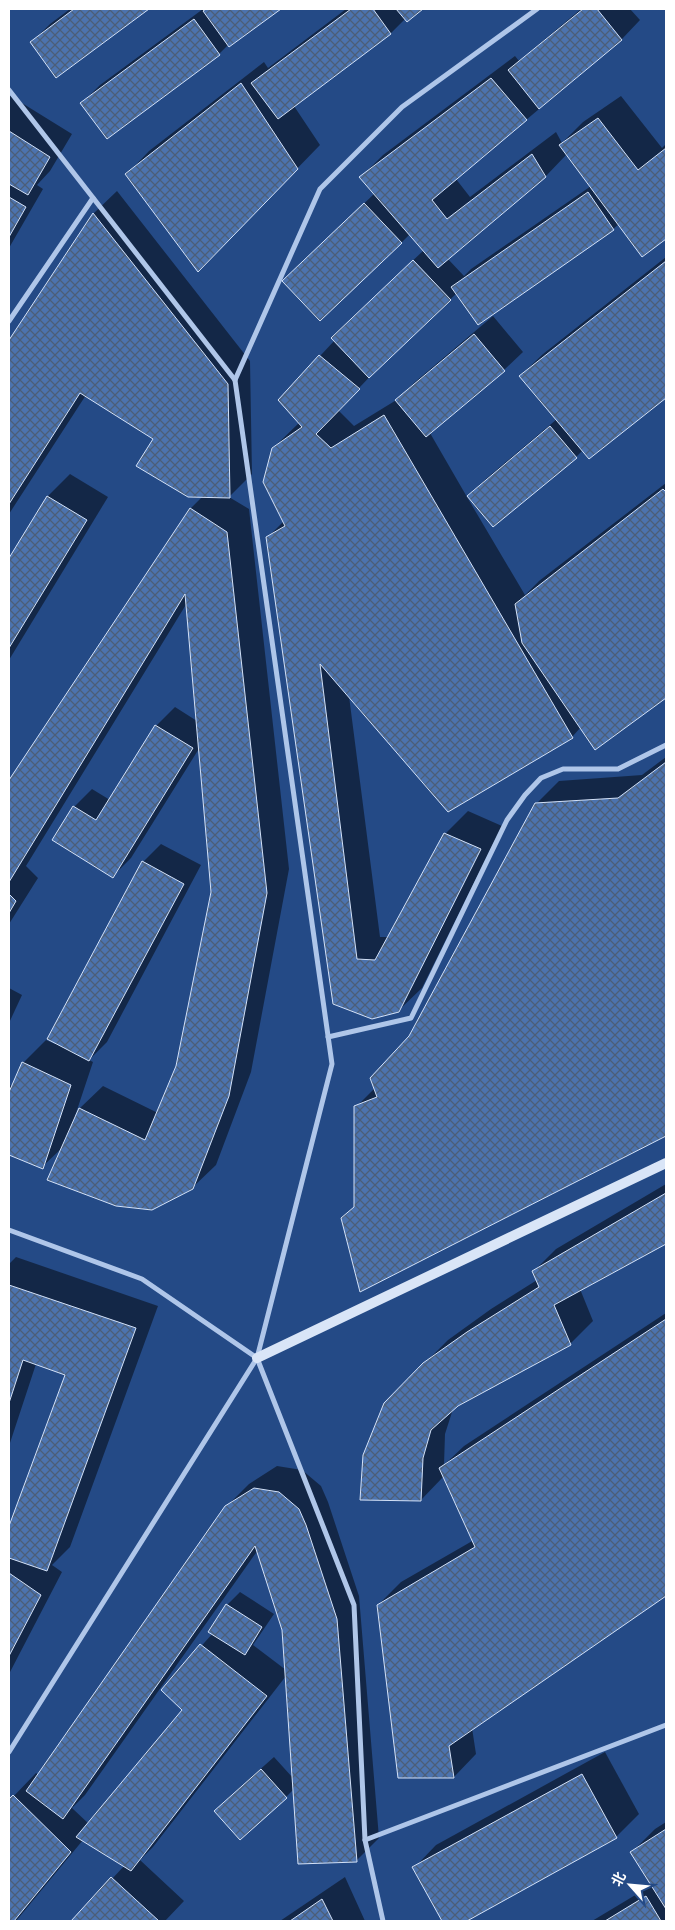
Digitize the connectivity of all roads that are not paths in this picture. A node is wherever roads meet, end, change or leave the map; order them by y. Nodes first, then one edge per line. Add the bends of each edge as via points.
1 (537, 9) edge
2 (9, 90) edge
3 (92, 198) junction
4 (9, 321) edge
5 (234, 380) junction
6 (666, 745) edge
7 (328, 1036) junction
8 (666, 1164) edge
9 (9, 1230) edge
10 (257, 1358) junction
11 (666, 1725) edge
12 (9, 1752) edge
13 (365, 1840) junction
14 (383, 1921) edge

1 - 5 street via 402,107 320,189
2 - 3 street
3 - 4 street
3 - 5 street
5 - 7 street
6 - 7 street via 618,769 563,769 541,778 507,820 411,1018
7 - 10 street via 332,1064
8 - 10 street
9 - 10 street via 142,1279
10 - 12 street
10 - 13 street via 354,1605
11 - 13 street
13 - 14 street

